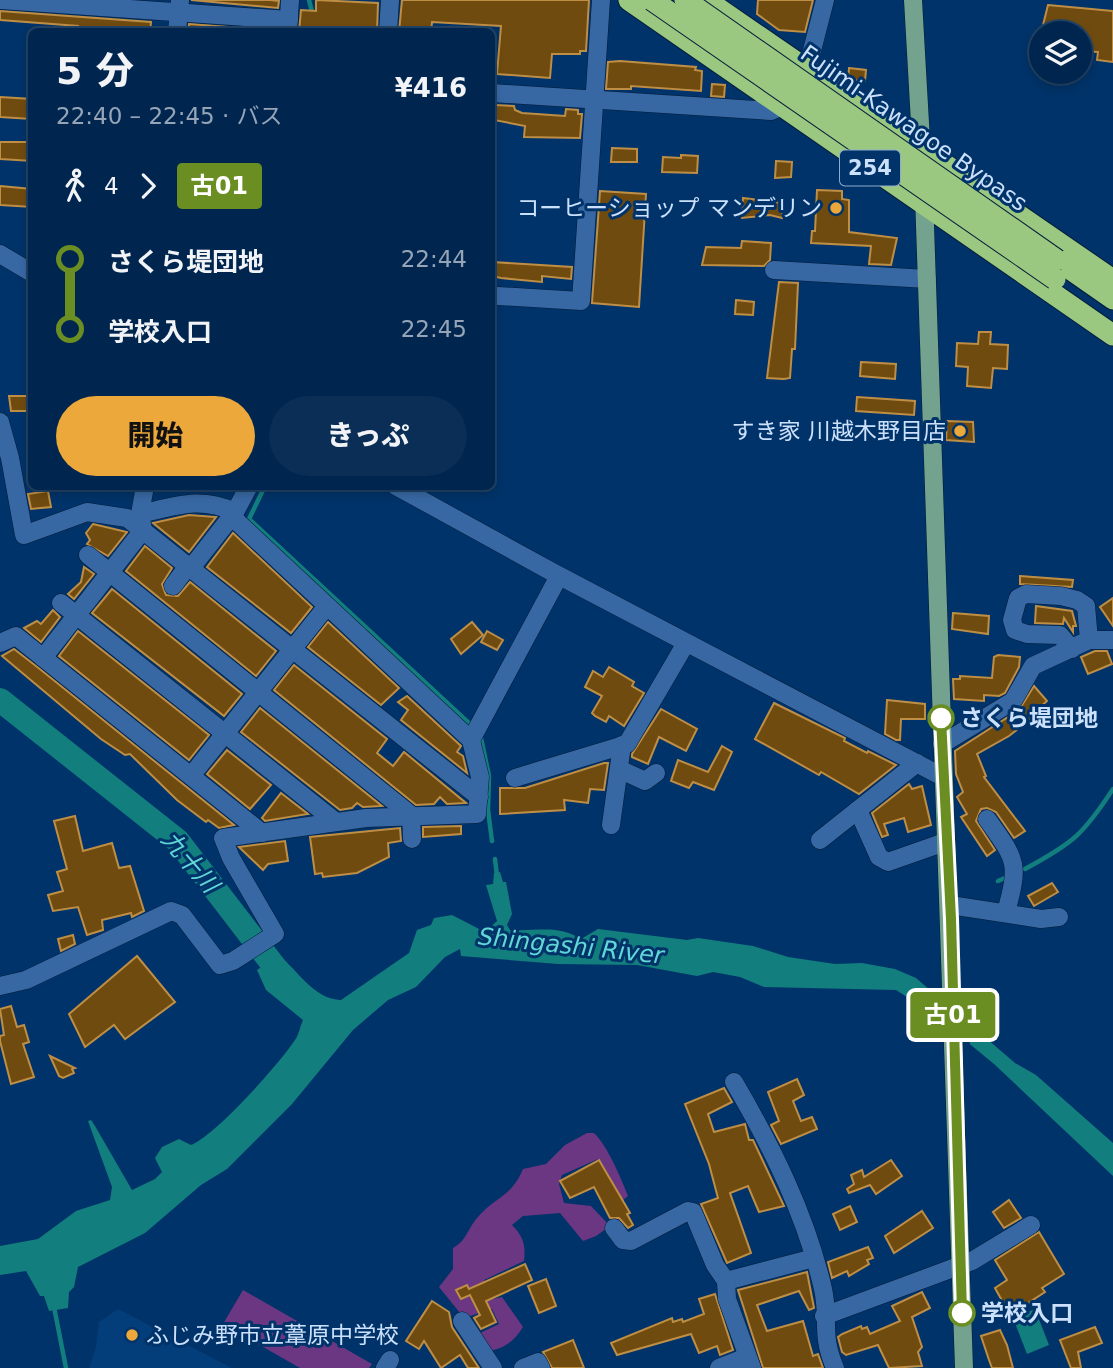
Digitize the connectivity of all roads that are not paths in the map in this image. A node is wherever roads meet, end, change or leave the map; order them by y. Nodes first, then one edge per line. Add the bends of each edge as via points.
1 (0, 0) edge
2 (290, 0) edge
3 (390, 0) edge
4 (601, 0) edge
5 (629, 0) edge
6 (652, 0) edge
7 (685, 0) edge
8 (706, 0) edge
9 (825, 0) edge
10 (913, 0) edge
11 (179, 6) edge
12 (288, 26) edge
13 (177, 28) edge
14 (388, 28) edge
15 (807, 70) junction
16 (495, 93) edge
17 (595, 102) junction
18 (782, 106) junction
19 (921, 151) junction
20 (925, 206) junction
21 (0, 254) edge
22 (28, 270) edge
23 (774, 270) dead end
24 (1056, 270) junction
25 (927, 279) junction
26 (1113, 281) edge
27 (498, 296) dead end
28 (1113, 299) edge
29 (1113, 320) edge
30 (1113, 335) edge
31 (0, 422) edge
32 (5, 458) edge
33 (145, 490) edge
34 (247, 490) edge
35 (403, 490) edge
36 (233, 514) junction
37 (142, 522) junction
38 (88, 555) dead end
39 (190, 567) junction
40 (110, 572) junction
41 (559, 576) junction
42 (173, 586) dead end
43 (61, 603) dead end
44 (327, 606) junction
45 (77, 614) junction
46 (1089, 640) junction
47 (1113, 640) edge
48 (0, 643) edge
49 (686, 643) junction
50 (293, 649) junction
51 (1072, 649) junction
52 (43, 658) junction
53 (258, 691) junction
54 (225, 733) junction
55 (471, 740) junction
56 (942, 744) junction
57 (622, 745) junction
58 (917, 763) junction
59 (619, 769) junction
60 (656, 774) dead end
61 (191, 776) junction
62 (943, 777) junction
63 (515, 778) dead end
64 (479, 797) junction
65 (858, 810) junction
66 (411, 815) junction
67 (987, 818) dead end
68 (336, 822) junction
69 (611, 825) dead end
70 (262, 833) junction
71 (412, 839) dead end
72 (820, 840) dead end
73 (945, 842) junction
74 (950, 912) junction
75 (1006, 912) junction
76 (1059, 916) dead end
77 (0, 986) edge
78 (734, 1082) dead end
79 (1031, 1225) dead end
80 (614, 1228) dead end
81 (814, 1258) junction
82 (961, 1265) junction
83 (726, 1281) junction
84 (824, 1316) junction
85 (462, 1321) dead end
86 (749, 1363) edge
87 (493, 1368) edge
88 (523, 1368) edge
89 (541, 1368) edge
90 (719, 1368) edge
91 (835, 1368) edge
92 (964, 1368) edge

1 - 11 street
2 - 12 street
3 - 14 street
4 - 17 street
5 - 18 highway, 254
6 - 24 highway, Fujimi-Kawagoe Bypass / 254, bridge
7 - 24 highway, Fujimi-Kawagoe Bypass / 254, bridge
8 - 15 highway, 254
9 - 15 street
10 - 19 main road
11 - 12 street
11 - 13 street
15 - 19 highway, 254
16 - 17 street
17 - 18 street via 771,111
17 - 27 street via 582,301
18 - 20 highway, 254
19 - 20 main road
19 - 26 highway, 254
20 - 25 main road
20 - 30 highway, 254
21 - 22 street
23 - 25 street
24 - 28 highway, Fujimi-Kawagoe Bypass / 254
24 - 29 highway, Fujimi-Kawagoe Bypass / 254
25 - 56 main road
31 - 32 street
32 - 37 street via 24,535 87,512
33 - 37 street
34 - 36 street
35 - 41 street
36 - 37 street via 216,503 194,502
36 - 39 street
36 - 44 street
37 - 39 street
37 - 40 street
38 - 40 street
39 - 42 street
39 - 50 street
40 - 45 street
40 - 53 street
41 - 49 street
41 - 55 street
43 - 45 street
44 - 50 street
44 - 55 street
45 - 52 street
45 - 54 street
46 - 47 street
46 - 51 street
46 - 51 street via 1086,606 1077,600 1026,594 1018,598 1012,620 1015,630 1060,635
48 - 52 street via 16,636
49 - 57 street via 627,744
49 - 58 street
50 - 53 street
50 - 64 street
51 - 56 street via 1033,666 1013,701
52 - 61 street
53 - 54 street
53 - 66 street
54 - 61 street
54 - 68 street
55 - 64 street via 480,777
56 - 62 main road
57 - 59 street
57 - 63 street
58 - 62 street
58 - 65 street
59 - 60 street via 645,781
59 - 69 street
61 - 70 street
62 - 73 main road
64 - 66 street via 477,814
65 - 72 street
65 - 73 street via 879,857 888,862
66 - 68 street
66 - 71 street
67 - 75 street via 1015,863
68 - 70 street
70 - 77 street via 223,838 275,934 245,953 220,965 182,915 171,911 59,965
73 - 74 main road
74 - 75 street
74 - 82 main road
75 - 76 street via 1041,919
78 - 81 street via 775,1152
79 - 82 street
80 - 83 street via 623,1240 631,1241 693,1212
81 - 83 street
81 - 84 street via 824,1292
82 - 84 street
82 - 92 main road
83 - 86 street via 727,1299
84 - 91 street via 825,1345
85 - 87 street
86 - 90 street
88 - 89 street via 538,1362

